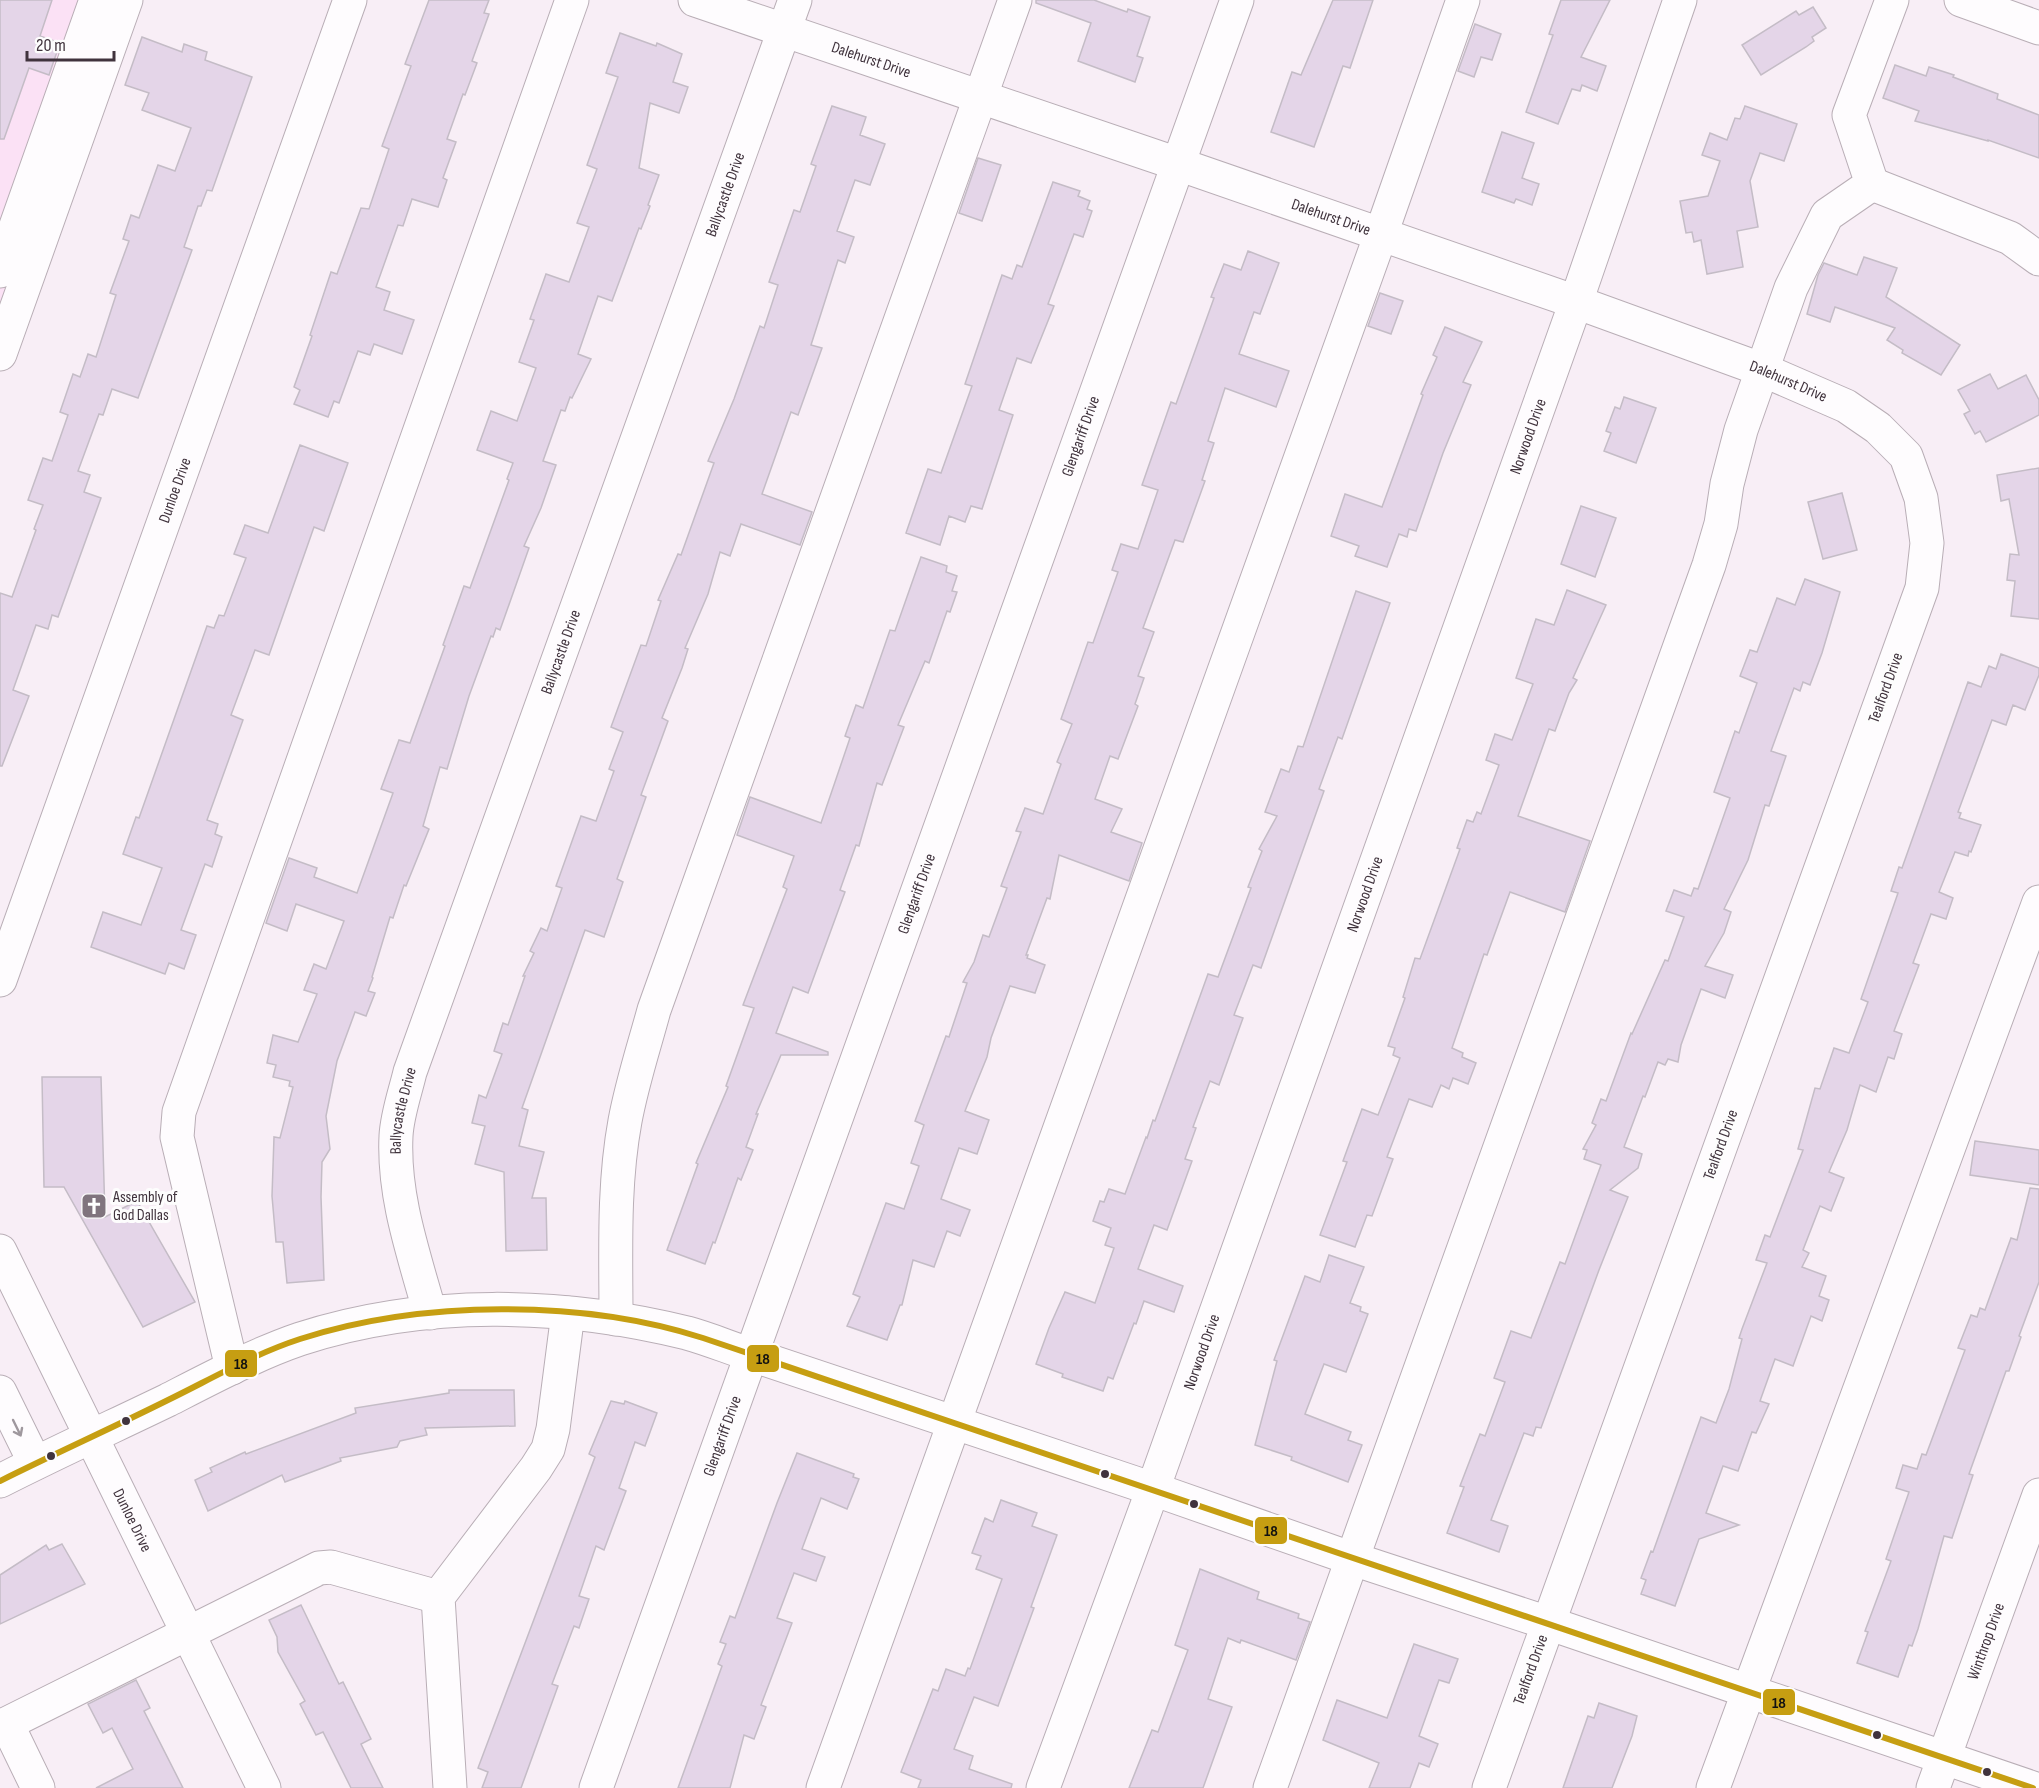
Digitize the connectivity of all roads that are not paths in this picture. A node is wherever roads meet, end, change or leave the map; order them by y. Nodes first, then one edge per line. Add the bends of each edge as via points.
1 (96, 0) edge
2 (126, 0) edge
3 (350, 0) edge
4 (572, 0) edge
5 (695, 0) edge
6 (795, 0) edge
7 (1015, 0) edge
8 (1237, 0) edge
9 (1463, 0) edge
10 (1680, 0) edge
11 (1892, 0) edge
12 (1961, 0) edge
13 (2039, 28) edge
14 (784, 30) junction
15 (981, 97) junction
16 (1178, 164) junction
17 (1872, 184) junction
18 (1381, 234) junction
19 (2039, 259) edge
20 (0, 271) edge
21 (1576, 302) junction
22 (0, 354) edge
23 (1763, 370) junction
24 (1922, 498) joint
25 (2039, 902) edge
26 (0, 980) edge
27 (2, 1262) edge
28 (430, 1312) junction
29 (568, 1313) junction
30 (616, 1319) junction
31 (752, 1355) junction
32 (232, 1368) junction
33 (0, 1392) edge
34 (954, 1424) junction
35 (93, 1436) junction
36 (35, 1463) junction
37 (0, 1481) edge
38 (1153, 1489) junction
39 (2039, 1495) edge
40 (1353, 1559) junction
41 (438, 1597) junction
42 (1548, 1623) junction
43 (188, 1634) junction
44 (1748, 1691) junction
45 (4, 1725) edge
46 (1938, 1773) edge
47 (38, 1788) edge
48 (264, 1788) edge
49 (450, 1788) edge
50 (596, 1788) edge
51 (823, 1788) edge
52 (1043, 1788) edge
53 (1270, 1788) edge
54 (1489, 1788) edge
55 (1713, 1788) edge
56 (2033, 1788) edge

1 - 20 street
2 - 22 street
3 - 26 street, Dunloe Drive
4 - 32 street via 179,1112 177,1137
5 - 14 street, Dalehurst Drive
6 - 14 street, Ballycastle Drive
7 - 15 street
8 - 16 street, Glengariff Drive
9 - 18 street
10 - 21 street, Norwood Drive
11 - 17 street via 1849,115
12 - 13 street
14 - 15 street, Dalehurst Drive
14 - 28 street, Ballycastle Drive via 410,1072 396,1134 397,1182
15 - 16 street, Dalehurst Drive
15 - 30 street via 654,1010 625,1123 617,1205
16 - 18 street, Dalehurst Drive
16 - 31 street, Glengariff Drive
17 - 19 street via 2010,238
17 - 23 street via 1827,215 1791,288
18 - 21 street, Dalehurst Drive
18 - 34 street
21 - 23 street, Dalehurst Drive
21 - 38 street, Norwood Drive
23 - 24 street, Dalehurst Drive via 1846,406 1878,428 1906,456
23 - 40 street via 1741,430 1709,565
24 - 42 street, Tealford Drive via 1927,543 1922,588
25 - 44 street
27 - 35 street, Dunloe Drive
28 - 29 street
28 - 32 street via 373,1321 299,1340
29 - 30 street
29 - 41 street via 548,1449
30 - 31 street via 688,1334
31 - 34 street
31 - 50 street, Glengariff Drive
32 - 35 street
33 -> 36 street
34 - 38 street
34 - 51 street
35 - 36 street
35 - 43 street, Dunloe Drive
36 - 37 street
38 - 40 street
38 - 52 street, Norwood Drive
39 - 46 street, Winthrop Drive
40 - 42 street
40 - 53 street
41 - 43 street via 331,1566 308,1573
41 - 49 street
42 - 44 street
42 - 54 street, Tealford Drive
43 - 45 street
43 - 48 street, Dunloe Drive
44 - 46 street
44 - 55 street
45 - 47 street
46 - 56 street

